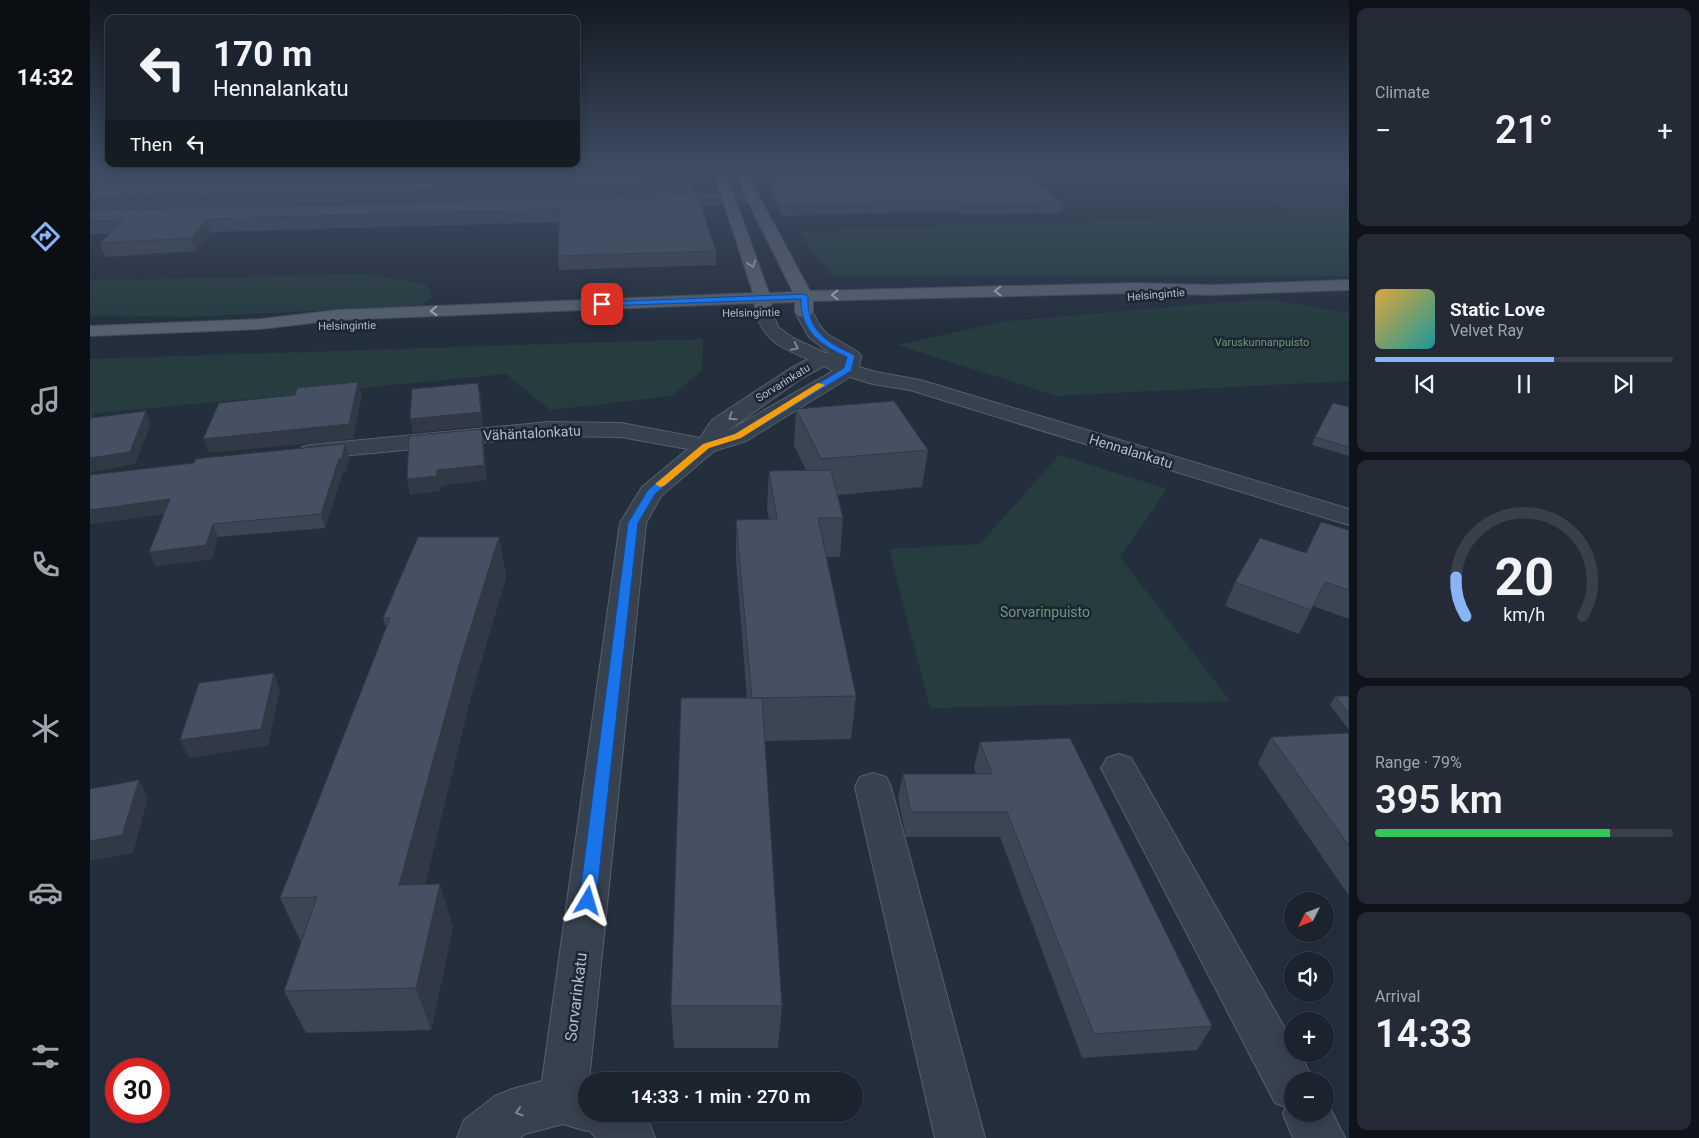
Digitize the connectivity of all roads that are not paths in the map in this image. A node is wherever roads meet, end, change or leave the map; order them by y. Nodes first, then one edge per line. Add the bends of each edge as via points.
1 (738, 223) edge
2 (765, 223) edge
3 (1349, 285) edge
4 (1212, 290) junction
5 (804, 304) junction
6 (763, 305) junction
7 (90, 331) edge
8 (822, 359) junction
9 (850, 363) junction
10 (706, 446) junction
11 (286, 454) edge
12 (1349, 518) edge
13 (1119, 768) dead end
14 (873, 787) dead end
15 (588, 1072) edge
16 (1284, 1072) edge
17 (578, 1108) edge
18 (607, 1122) edge
19 (1312, 1122) edge
20 (482, 1138) edge
21 (630, 1138) edge
22 (960, 1138) edge
23 (1320, 1138) edge

1 -> 6 main road via 759,283
2 - 5 main road
3 - 4 main road, Helsingintie
4 -> 5 main road, Helsingintie via 1134,288
4 - 5 main road, Helsingintie via 854,311
5 - 6 main road, Helsingintie
5 - 9 street, Hennalankatu via 814,333
6 - 7 main road, Helsingintie via 331,328 261,324
6 -> 8 street via 770,329 786,342
8 - 9 street, Sorvarinkatu
8 -> 10 street, Sorvarinkatu via 720,425
9 - 10 street, Sorvarinkatu via 738,436
9 - 12 street, Hennalankatu via 873,378 913,384
10 - 11 street, Vähäntalonkatu via 621,430 549,429
10 - 15 street, Sorvarinkatu via 651,492 633,523
13 - 16 street
14 - 22 street
17 -> 20 street via 512,1113
18 - 21 street
19 - 23 street

